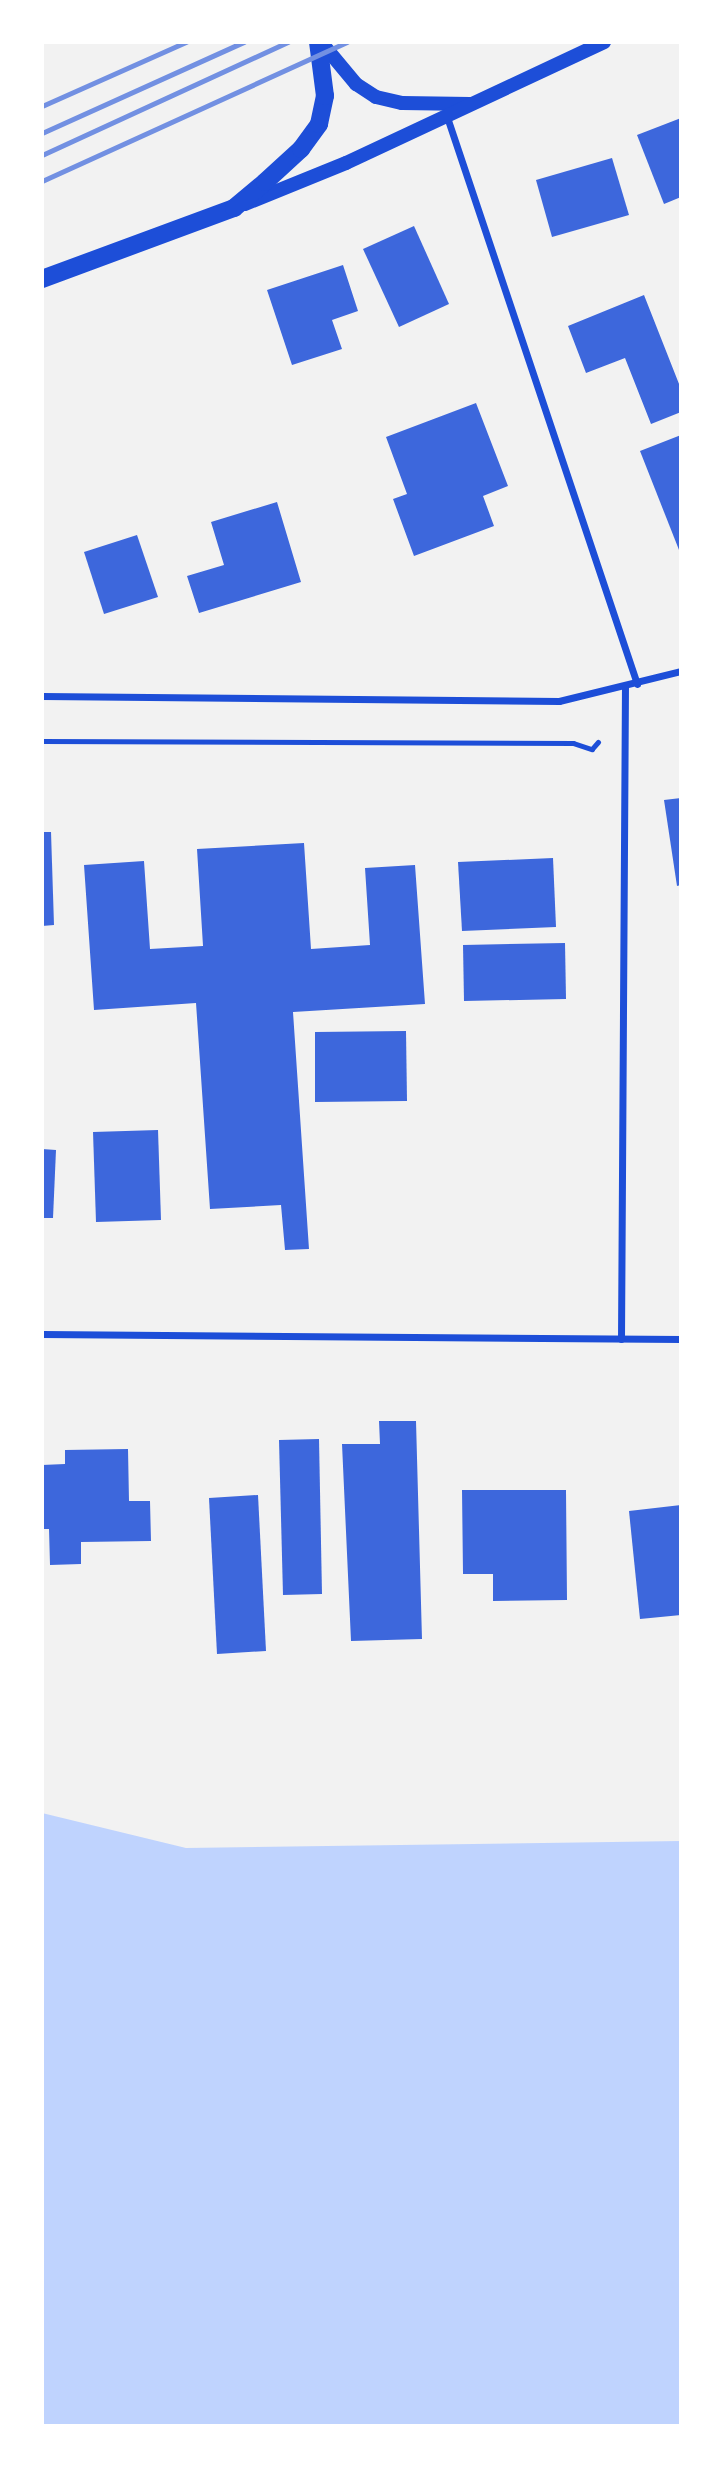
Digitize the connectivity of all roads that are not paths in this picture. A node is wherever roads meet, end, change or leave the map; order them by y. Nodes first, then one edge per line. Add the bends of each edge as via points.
1 (320, 42) edge
2 (604, 42) edge
3 (475, 104) junction
4 (447, 117) junction
5 (234, 208) junction
6 (42, 279) edge
7 (681, 671) edge
8 (637, 684) junction
9 (625, 687) junction
10 (42, 696) edge
11 (42, 1334) edge
12 (621, 1339) junction
13 (681, 1339) edge

1 - 3 main road via 356,84 376,97 401,103
1 - 5 main road via 325,85 319,124 301,149
2 - 3 main road
3 - 4 main road
4 - 5 main road
4 - 8 street
5 - 6 main road
7 - 8 street
8 - 9 street
9 - 10 street via 559,701
9 - 12 street
11 - 12 street
12 - 13 street

